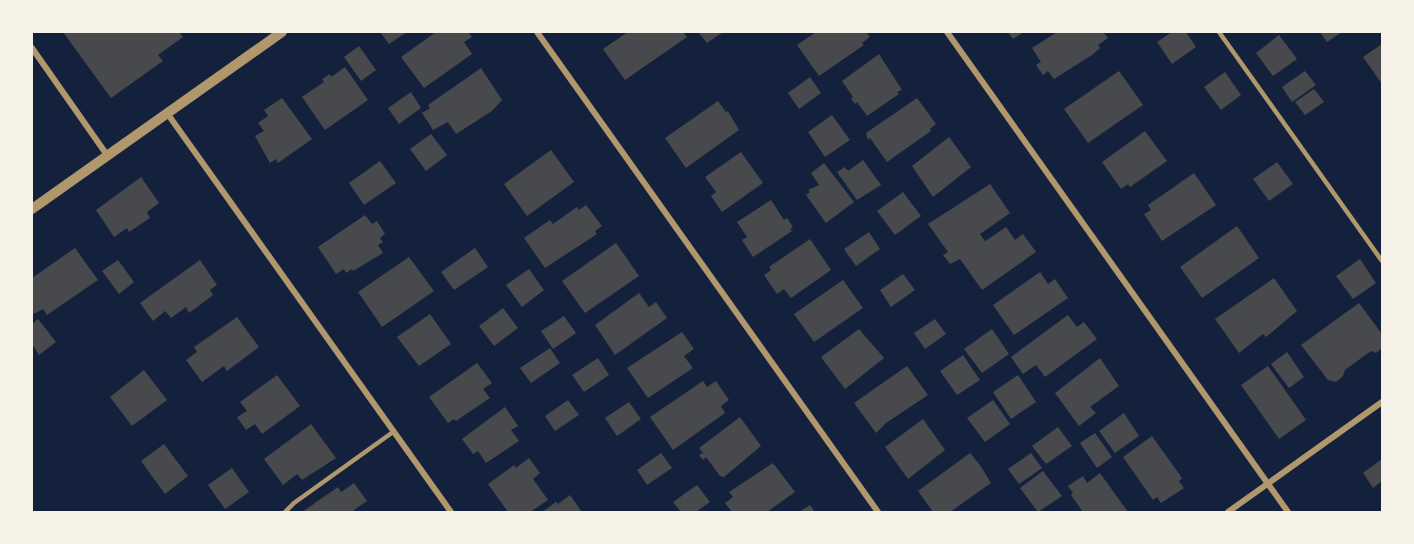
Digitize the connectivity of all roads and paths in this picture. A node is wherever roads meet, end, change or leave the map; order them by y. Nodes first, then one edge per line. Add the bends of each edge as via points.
1 (282, 32) edge
2 (537, 32) edge
3 (947, 32) edge
4 (1220, 32) edge
5 (32, 48) edge
6 (167, 113) junction
7 (107, 155) junction
8 (32, 209) edge
9 (1383, 261) edge
10 (1383, 402) edge
11 (393, 432) junction
12 (1268, 484) junction
13 (285, 513) edge
14 (451, 513) edge
15 (878, 513) edge
16 (1228, 513) edge
17 (1288, 513) edge

1 - 6 street
2 - 15 street
3 - 12 street
4 - 9 lane
5 - 7 street
6 - 7 street
6 - 11 street
7 - 8 street
10 - 12 street
11 - 13 lane
11 - 14 street
12 - 16 street
12 - 17 street

